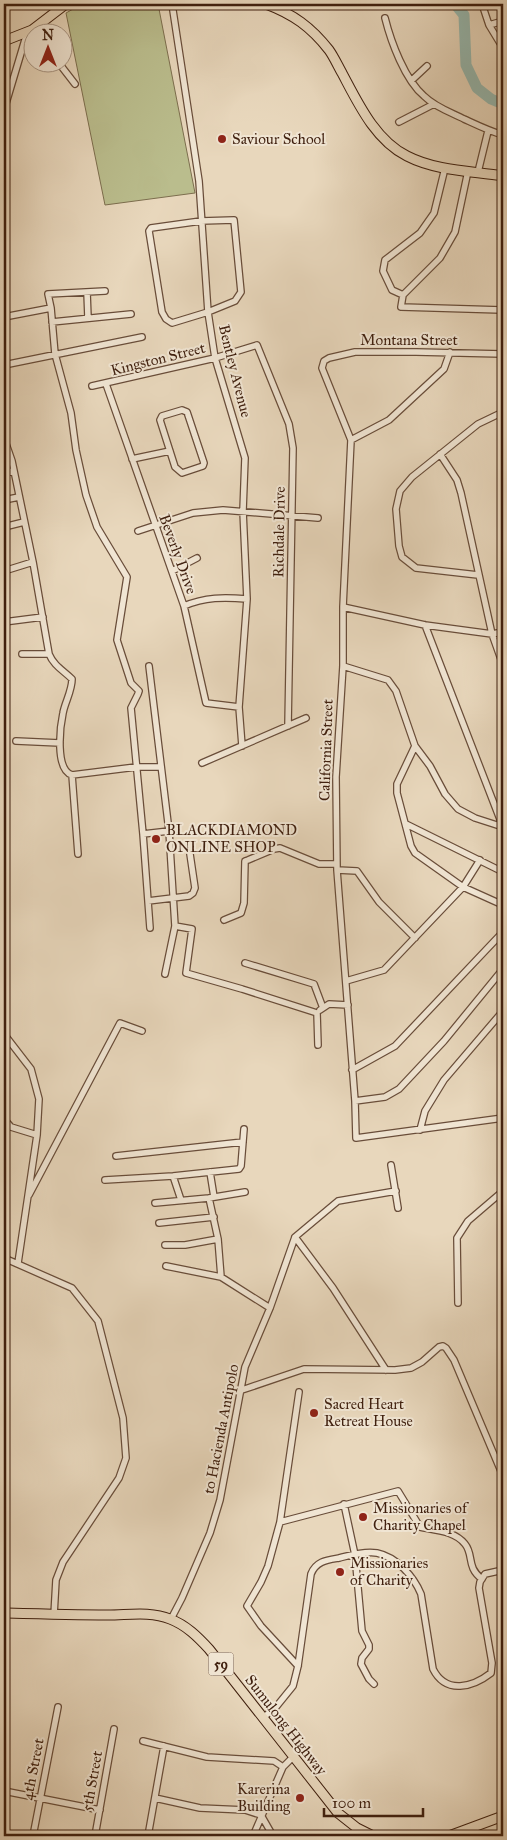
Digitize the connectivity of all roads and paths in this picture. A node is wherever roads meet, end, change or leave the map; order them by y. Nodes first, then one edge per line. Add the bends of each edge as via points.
1 (66, 4) edge
2 (172, 4) edge
3 (266, 4) edge
4 (482, 4) edge
5 (384, 18) dead end
6 (503, 20) edge
7 (44, 22) edge
8 (489, 25) junction
9 (22, 35) edge
10 (4, 42) edge
11 (503, 48) edge
12 (22, 58) edge
13 (427, 66) dead end
14 (66, 72) edge
15 (412, 80) junction
16 (75, 84) dead end
17 (434, 104) junction
18 (4, 110) edge
19 (399, 122) dead end
20 (488, 131) junction
21 (503, 135) edge
22 (445, 168) junction
23 (468, 171) junction
24 (478, 172) junction
25 (503, 176) edge
26 (201, 221) junction
27 (501, 278) dead end
28 (104, 291) dead end
29 (87, 292) junction
30 (403, 296) junction
31 (51, 308) junction
32 (208, 312) junction
33 (131, 314) dead end
34 (4, 316) edge
35 (88, 318) junction
36 (52, 322) junction
37 (142, 337) dead end
38 (257, 345) joint
39 (450, 352) junction
40 (55, 354) junction
41 (503, 354) edge
42 (215, 358) junction
43 (4, 365) edge
44 (322, 368) joint
45 (106, 384) junction
46 (92, 386) dead end
47 (503, 412) edge
48 (4, 438) edge
49 (351, 440) junction
50 (170, 451) junction
51 (440, 454) junction
52 (132, 459) junction
53 (13, 471) junction
54 (4, 473) edge
55 (19, 497) junction
56 (4, 500) edge
57 (243, 511) junction
58 (292, 517) junction
59 (318, 518) dead end
60 (24, 522) junction
61 (154, 526) junction
62 (4, 527) edge
63 (138, 531) dead end
64 (197, 558) dead end
65 (33, 562) junction
66 (4, 571) edge
67 (172, 571) junction
68 (478, 575) junction
69 (247, 599) junction
70 (184, 606) junction
71 (343, 607) junction
72 (43, 618) junction
73 (4, 622) edge
74 (425, 625) junction
75 (503, 632) edge
76 (492, 634) junction
77 (22, 654) dead end
78 (49, 654) junction
79 (503, 664) edge
80 (150, 666) dead end
81 (343, 666) junction
82 (239, 707) junction
83 (306, 718) dead end
84 (288, 726) junction
85 (16, 742) dead end
86 (60, 743) junction
87 (242, 746) junction
88 (415, 746) junction
89 (202, 763) dead end
90 (136, 767) junction
91 (162, 767) junction
92 (72, 776) junction
93 (406, 824) junction
94 (503, 827) edge
95 (168, 831) junction
96 (143, 834) junction
97 (78, 854) dead end
98 (190, 854) dead end
99 (480, 860) junction
100 (337, 867) junction
101 (503, 872) edge
102 (464, 887) junction
103 (174, 898) junction
104 (148, 901) junction
105 (503, 905) edge
106 (224, 920) dead end
107 (175, 926) junction
108 (150, 928) dead end
109 (503, 932) edge
110 (415, 938) junction
111 (245, 962) dead end
112 (503, 970) edge
113 (165, 974) dead end
114 (346, 981) junction
115 (348, 1005) junction
116 (323, 1008) junction
117 (503, 1012) edge
118 (317, 1013) junction
119 (142, 1031) dead end
120 (4, 1034) edge
121 (318, 1045) dead end
122 (352, 1070) junction
123 (355, 1101) junction
124 (503, 1118) edge
125 (4, 1119) edge
126 (244, 1128) dead end
127 (420, 1130) junction
128 (37, 1135) junction
129 (243, 1142) junction
130 (116, 1156) dead end
131 (391, 1165) dead end
132 (210, 1172) junction
133 (173, 1176) junction
134 (105, 1180) dead end
135 (396, 1191) junction
136 (503, 1191) edge
137 (245, 1192) dead end
138 (211, 1197) junction
139 (181, 1200) junction
140 (26, 1202) junction
141 (155, 1203) dead end
142 (398, 1208) dead end
143 (214, 1217) junction
144 (159, 1223) dead end
145 (295, 1237) junction
146 (218, 1240) junction
147 (164, 1245) dead end
148 (4, 1258) edge
149 (18, 1263) junction
150 (166, 1266) dead end
151 (221, 1277) junction
152 (458, 1303) dead end
153 (270, 1308) junction
154 (386, 1370) junction
155 (242, 1390) junction
156 (299, 1392) dead end
157 (503, 1476) edge
158 (344, 1504) junction
159 (280, 1522) junction
160 (356, 1554) junction
161 (503, 1570) edge
162 (482, 1579) junction
163 (4, 1613) edge
164 (54, 1615) junction
165 (170, 1619) junction
166 (298, 1666) junction
167 (374, 1684) dead end
168 (58, 1707) dead end
169 (264, 1717) junction
170 (114, 1729) dead end
171 (143, 1741) dead end
172 (164, 1746) junction
173 (294, 1756) junction
174 (283, 1767) junction
175 (4, 1790) edge
176 (41, 1798) junction
177 (154, 1798) junction
178 (100, 1810) junction
179 (261, 1815) junction
180 (503, 1816) edge
181 (34, 1836) edge
182 (95, 1836) edge
183 (148, 1836) edge
184 (253, 1836) edge
185 (273, 1836) edge
186 (373, 1836) edge
187 (449, 1836) edge

1 - 7 main road
2 - 26 street, Bentley Avenue via 199,181
3 - 22 main road via 286,11 304,23 330,51 364,113 393,146 421,163
4 - 8 street
5 - 15 street via 401,64
6 - 8 street
8 - 11 street
9 - 10 main road
12 - 18 street
13 - 15 street
14 - 16 street
15 - 17 street via 422,96
17 - 19 street
17 - 20 street
20 - 21 street
20 - 24 street
22 - 23 main road
22 - 30 street via 434,213 420,233 384,260 383,271 392,290
23 - 24 main road
23 - 30 street via 455,232 440,258
24 - 25 main road
26 - 32 street, Bentley Avenue
26 - 32 street via 234,220 241,292 235,301
26 - 32 street via 155,226 150,231 162,312 166,319 172,322
27 - 30 street via 502,310 402,306
28 - 29 street
29 - 31 street via 48,294
29 - 35 street
31 - 34 street
31 - 36 street
32 - 42 street, Bentley Avenue
33 - 35 street
35 - 36 street
36 - 40 street
37 - 40 street
38 - 42 street, Kingston Street
38 - 58 street, Richdale Drive via 289,424 293,448
39 - 41 street, Montana Street
39 - 44 street, Montana Street via 355,352 329,358
39 - 49 street via 444,369 389,420
40 - 43 street
40 - 90 street via 71,413 86,495 97,527 127,577 117,640 131,683 139,691 131,708
42 - 45 street, Kingston Street
42 - 57 street, Bentley Avenue via 245,458
44 - 49 street, California Street
45 - 46 street, Kingston Street
45 - 52 street, Beverly Drive
47 - 51 street via 478,424
48 - 53 street
49 - 71 street, California Street
50 - 50 street via 160,417 185,410 204,464 182,473 175,467
50 - 52 street
51 - 68 street via 457,480
51 - 68 street via 400,491 396,509 400,551 416,568
52 - 61 street, Beverly Drive
53 - 54 street
53 - 55 street
55 - 56 street
55 - 60 street
57 - 58 street
57 - 61 street via 193,513
57 - 69 street, Bentley Avenue
58 - 59 street
58 - 84 street, Richdale Drive
60 - 62 street
60 - 65 street
61 - 63 street
61 - 67 street, Beverly Drive
64 - 67 street
65 - 66 street
65 - 72 street
67 - 70 street, Beverly Drive
68 - 76 street
69 - 70 street via 215,597
69 - 82 street, Bentley Avenue
70 - 82 street, Beverly Drive via 206,703
71 - 74 street
71 - 81 street, California Street
72 - 73 street
72 - 78 street
74 - 76 street
74 - 94 street
75 - 76 street
76 - 79 street
77 - 78 street
78 - 86 street via 58,668 72,679 63,712
80 - 91 street
81 - 88 street via 388,680 396,691
81 - 100 street, California Street via 336,777
82 - 87 street, Bentley Avenue
83 - 84 street
84 - 87 street
85 - 86 street
86 - 92 street via 61,757
87 - 89 street
88 - 93 street via 397,784
88 - 94 street via 458,809
90 - 91 street
90 - 92 street
90 - 96 street
91 - 95 street
92 - 97 street
93 - 99 street
93 - 102 street via 415,853
95 - 96 street
95 - 103 street
96 - 104 street
98 - 103 street via 195,891 192,895
99 - 101 street
99 - 102 street
100 - 106 street via 319,864 280,848 248,860 245,862 241,913
100 - 110 street via 358,872 379,902
100 - 114 street, California Street
102 - 105 street
102 - 110 street
103 - 104 street
103 - 107 street
104 - 108 street
107 - 113 street
107 - 118 street via 192,929 186,973
109 - 122 street via 395,1046
110 - 114 street via 384,970
111 - 116 street via 314,984
112 - 123 street via 399,1089 385,1097
114 - 115 street, California Street
115 - 116 street via 329,1004
115 - 122 street, California Street
116 - 118 street
117 - 127 street via 444,1080 425,1111
118 - 121 street
119 - 140 street via 120,1023
120 - 128 street via 31,1070 39,1099
122 - 123 street, California Street
123 - 127 street, California Street via 356,1138
124 - 127 street
125 - 128 street via 11,1127
126 - 129 street
128 - 140 street
129 - 130 street
129 - 132 street via 241,1166
131 - 135 street
132 - 133 street
132 - 138 street
133 - 134 street
133 - 139 street
135 - 142 street
135 - 145 street via 338,1201
136 - 152 street via 468,1221 457,1238
137 - 138 street
138 - 139 street
138 - 143 street
139 - 141 street
140 - 149 street
143 - 144 street
143 - 146 street
145 - 153 street, to Hacienda Antipolo
145 - 154 street via 333,1288
146 - 147 street
146 - 151 street
148 - 149 street
149 - 164 street via 72,1288 98,1321 126,1440 126,1458 119,1478 63,1562 56,1580
150 - 151 street
151 - 153 street
153 - 155 street, to Hacienda Antipolo via 248,1361
154 - 155 street via 304,1369
154 - 157 street via 411,1368 445,1346 454,1360
155 - 165 street, to Hacienda Antipolo via 220,1500 210,1533
156 - 159 street
158 - 159 street
158 - 160 street
158 - 162 street via 398,1491 420,1527 451,1534 466,1544 474,1573
159 - 166 street via 264,1574 247,1606
160 - 162 street via 380,1554 408,1571 421,1594 433,1669 443,1680 460,1686 475,1684 491,1673 479,1588
160 - 166 street via 321,1562 312,1570
160 - 167 street via 362,1632 369,1647 361,1664
161 - 162 street via 485,1574
163 - 164 main road, Sumulong Highway / 59
164 - 165 main road, Sumulong Highway / 59 via 147,1614
165 - 169 main road, Sumulong Highway / 59 via 194,1633 210,1649
166 - 169 street via 293,1686
168 - 176 street, 4th Street
169 - 173 main road, Sumulong Highway / 59
170 - 178 street, 5th Street
171 - 172 street
172 - 174 street via 207,1757 274,1761
172 - 177 street
173 - 174 street
173 - 186 main road, Sumulong Highway / 59 via 338,1813 356,1828
174 - 179 street
175 - 176 street
176 - 178 street
176 - 181 street, 4th Street
177 - 179 street via 200,1808 245,1810
177 - 183 street
178 - 182 street, 5th Street
179 - 184 street
179 - 185 street
180 - 187 main road

